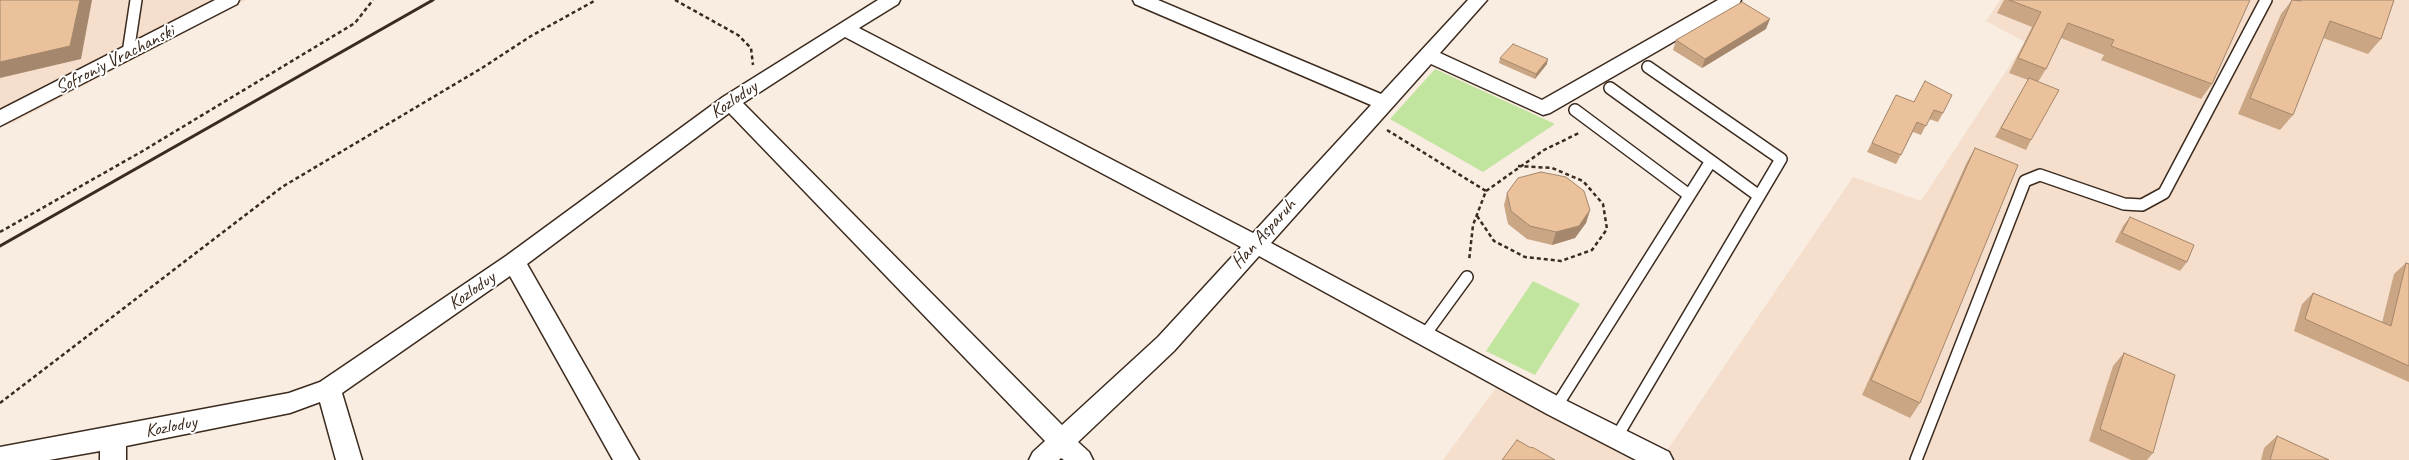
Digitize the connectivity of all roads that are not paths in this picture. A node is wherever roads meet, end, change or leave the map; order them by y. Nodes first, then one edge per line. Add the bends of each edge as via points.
1 (136, 0) edge
2 (230, 0) edge
3 (891, 0) edge
4 (1142, 0) edge
5 (1478, 0) edge
6 (1732, 0) edge
7 (2266, 0) edge
8 (845, 29) junction
9 (128, 53) junction
10 (1427, 56) junction
11 (1648, 67) dead end
12 (1610, 88) dead end
13 (730, 102) junction
14 (1384, 103) junction
15 (1575, 110) dead end
16 (0, 119) edge
17 (1711, 161) junction
18 (1689, 195) junction
19 (1759, 196) junction
20 (1255, 244) junction
21 (514, 262) junction
22 (1467, 277) road end
23 (1424, 336) junction
24 (329, 389) junction
25 (1556, 407) junction
26 (1616, 438) junction
27 (1062, 442) junction
28 (113, 449) edge
29 (0, 458) edge
30 (349, 460) edge
31 (626, 460) edge
32 (1042, 460) edge
33 (1080, 460) edge
34 (1660, 460) edge
35 (1916, 460) edge

1 - 9 lane
2 - 9 street, Sofroniy Vrachanski
3 - 8 street, Kozloduy
4 - 14 street
5 - 10 street, Han Asparuh
6 - 10 street via 1543,108
7 - 35 lane via 2164,193 2142,205 2124,204 2040,175 2025,181
8 - 13 street, Kozloduy
8 - 20 street
9 - 16 street, Sofroniy Vrachanski
10 - 14 street, Han Asparuh
11 - 19 lane via 1781,159
12 - 17 lane
13 - 21 street, Kozloduy
13 - 27 street
14 - 20 street, Han Asparuh
15 - 18 lane
17 - 18 lane
17 - 19 lane
18 - 25 lane
19 - 26 lane
20 - 23 street
20 - 27 street, Han Asparuh via 1166,344
21 - 24 street, Kozloduy
21 - 31 street
22 - 23 lane
23 - 25 street
24 - 28 street, Kozloduy via 290,403
24 - 30 street
25 - 26 street
26 - 34 street
27 - 32 street, Han Asparuh
27 - 33 street
28 - 29 street, Kozloduy

